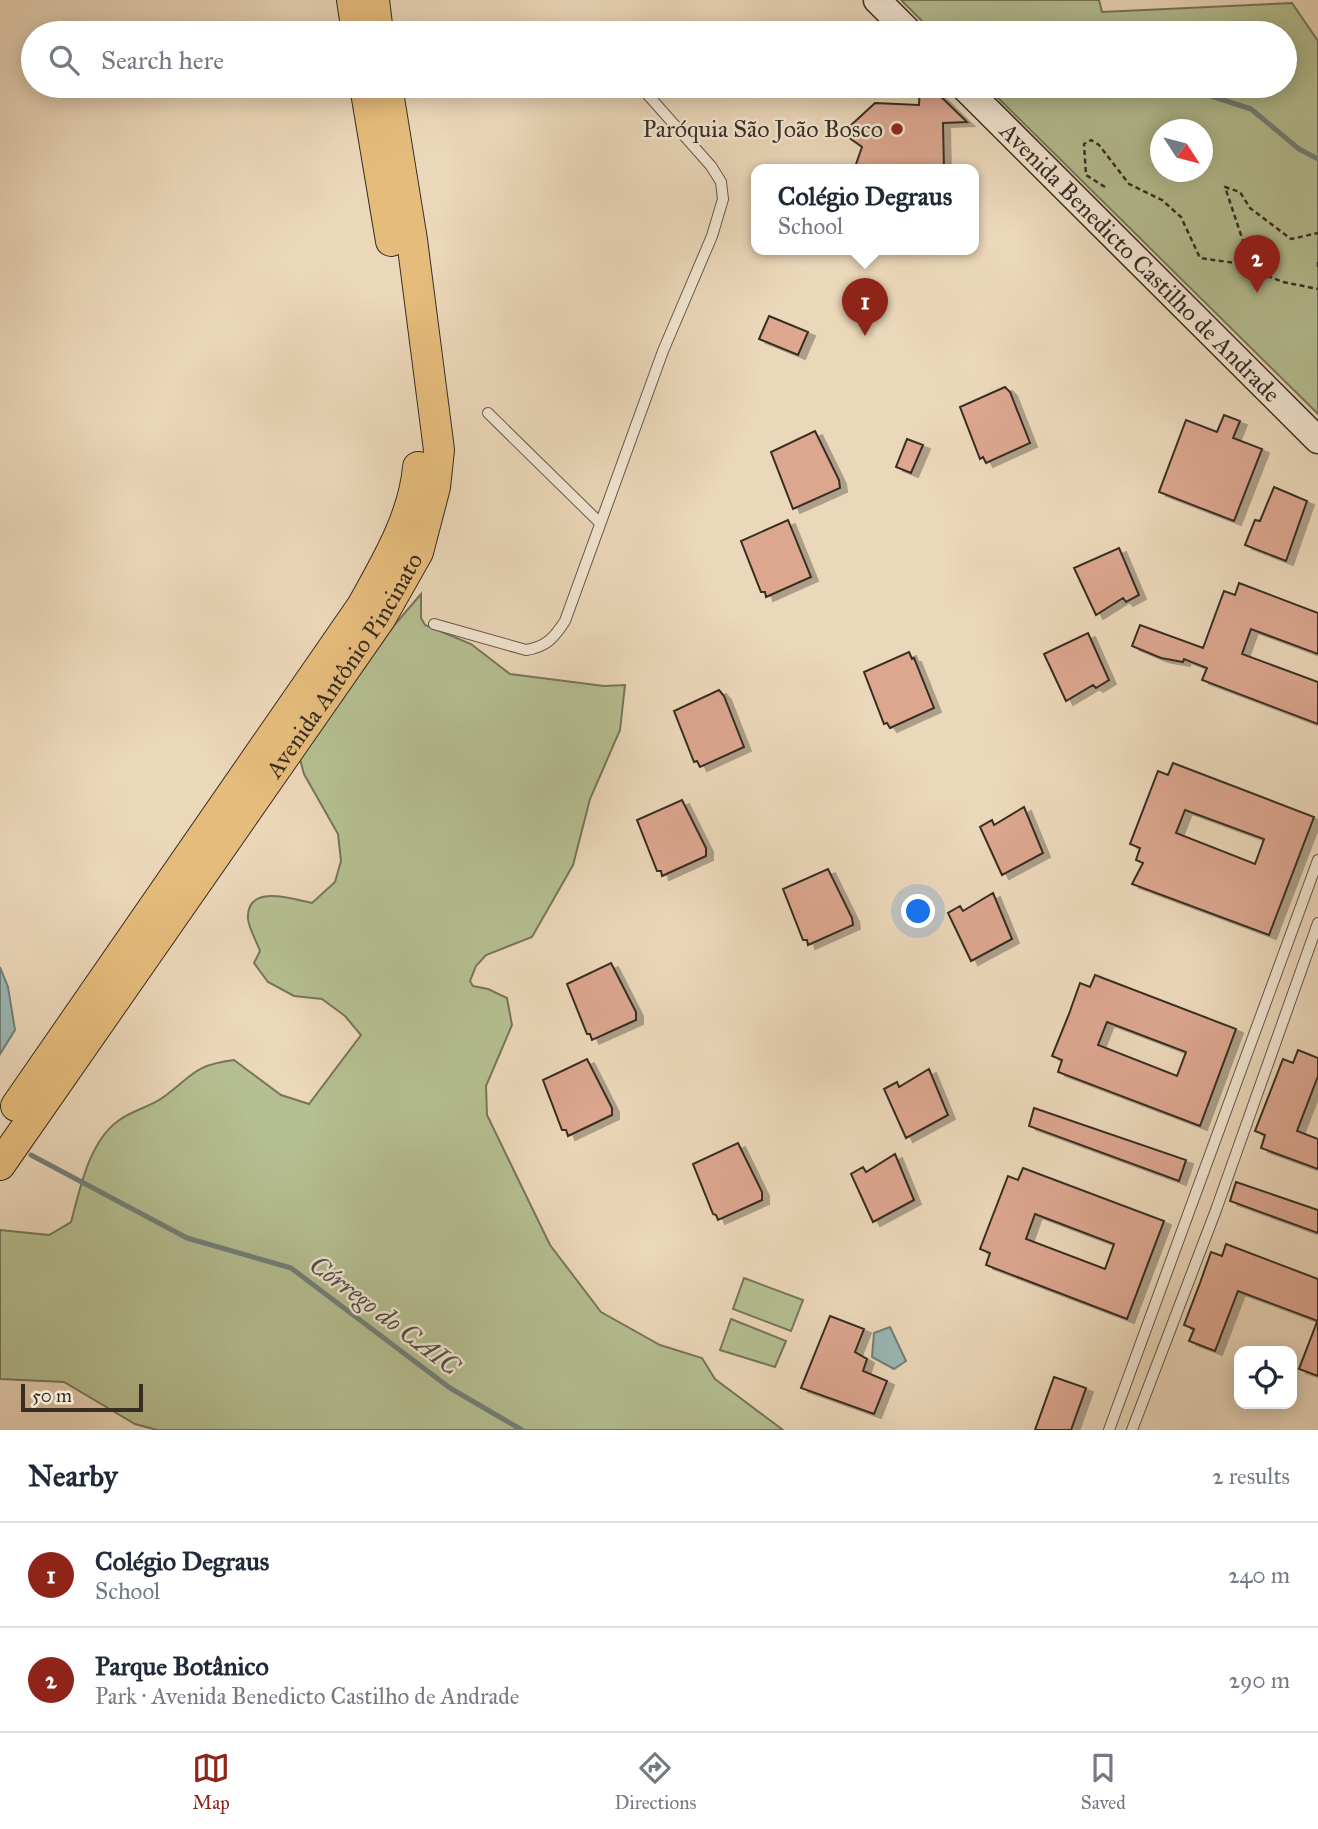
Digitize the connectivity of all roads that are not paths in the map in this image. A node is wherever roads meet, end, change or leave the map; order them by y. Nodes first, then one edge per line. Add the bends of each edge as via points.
1 (352, 0) edge
2 (374, 0) edge
3 (877, 0) edge
4 (355, 21) edge
5 (377, 21) edge
6 (898, 21) edge
7 (367, 98) edge
8 (389, 98) edge
9 (651, 98) edge
10 (975, 98) edge
11 (488, 412) dead end
12 (1318, 440) edge
13 (599, 522) junction
14 (434, 624) dead end
15 (1318, 860) edge
16 (1318, 923) edge
17 (0, 1129) edge
18 (0, 1165) edge
19 (1110, 1430) edge
20 (1132, 1430) edge

1 - 4 main road
2 - 5 main road
3 - 6 main road
7 - 17 main road, Avenida Antônio Pincinato via 417,418 417,477 408,511 362,606
8 - 18 main road, Avenida Antônio Pincinato via 439,450 435,487 418,552 380,619
9 - 13 lane via 711,166 721,182 723,199
10 - 12 main road, Avenida Benedicto Castilho de Andrade
11 - 13 lane
13 - 14 lane via 565,621 549,642 526,650
15 - 19 lane
16 - 20 lane

